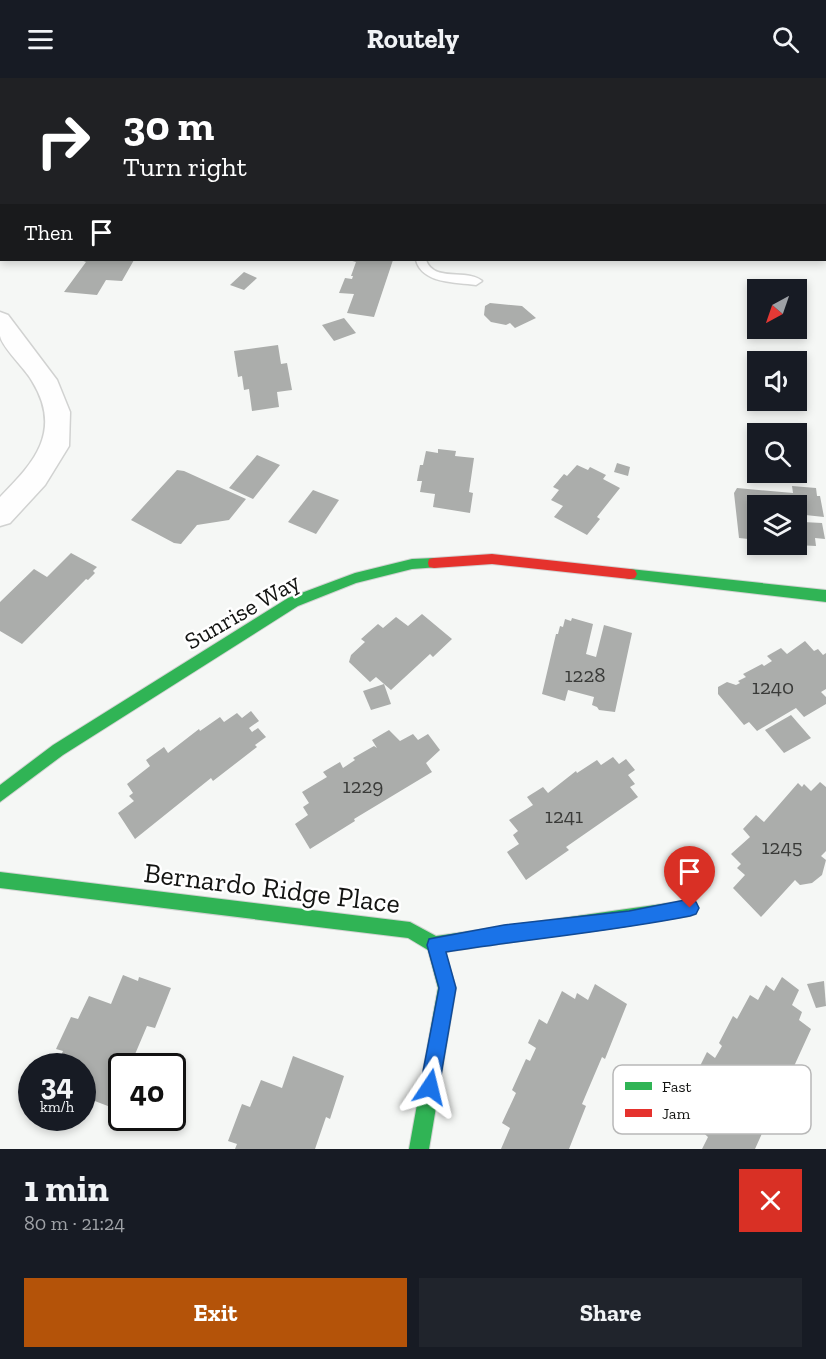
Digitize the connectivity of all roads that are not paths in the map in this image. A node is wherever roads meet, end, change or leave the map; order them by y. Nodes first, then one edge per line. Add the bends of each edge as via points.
1 (421, 261) edge
2 (476, 281) dead end
3 (0, 320) edge
4 (0, 515) edge
5 (826, 596) edge
6 (0, 794) edge
7 (0, 880) edge
8 (690, 908) dead end
9 (435, 945) junction
10 (419, 1149) edge

1 - 2 lane via 434,275
3 - 4 street via 45,380 57,412 56,446 36,478
5 - 6 street, Sunrise Way via 492,559 412,564 355,578 293,602 58,750
7 - 9 street, Bernardo Ridge Place via 410,930
8 - 9 street via 629,920
9 - 10 street via 447,988

